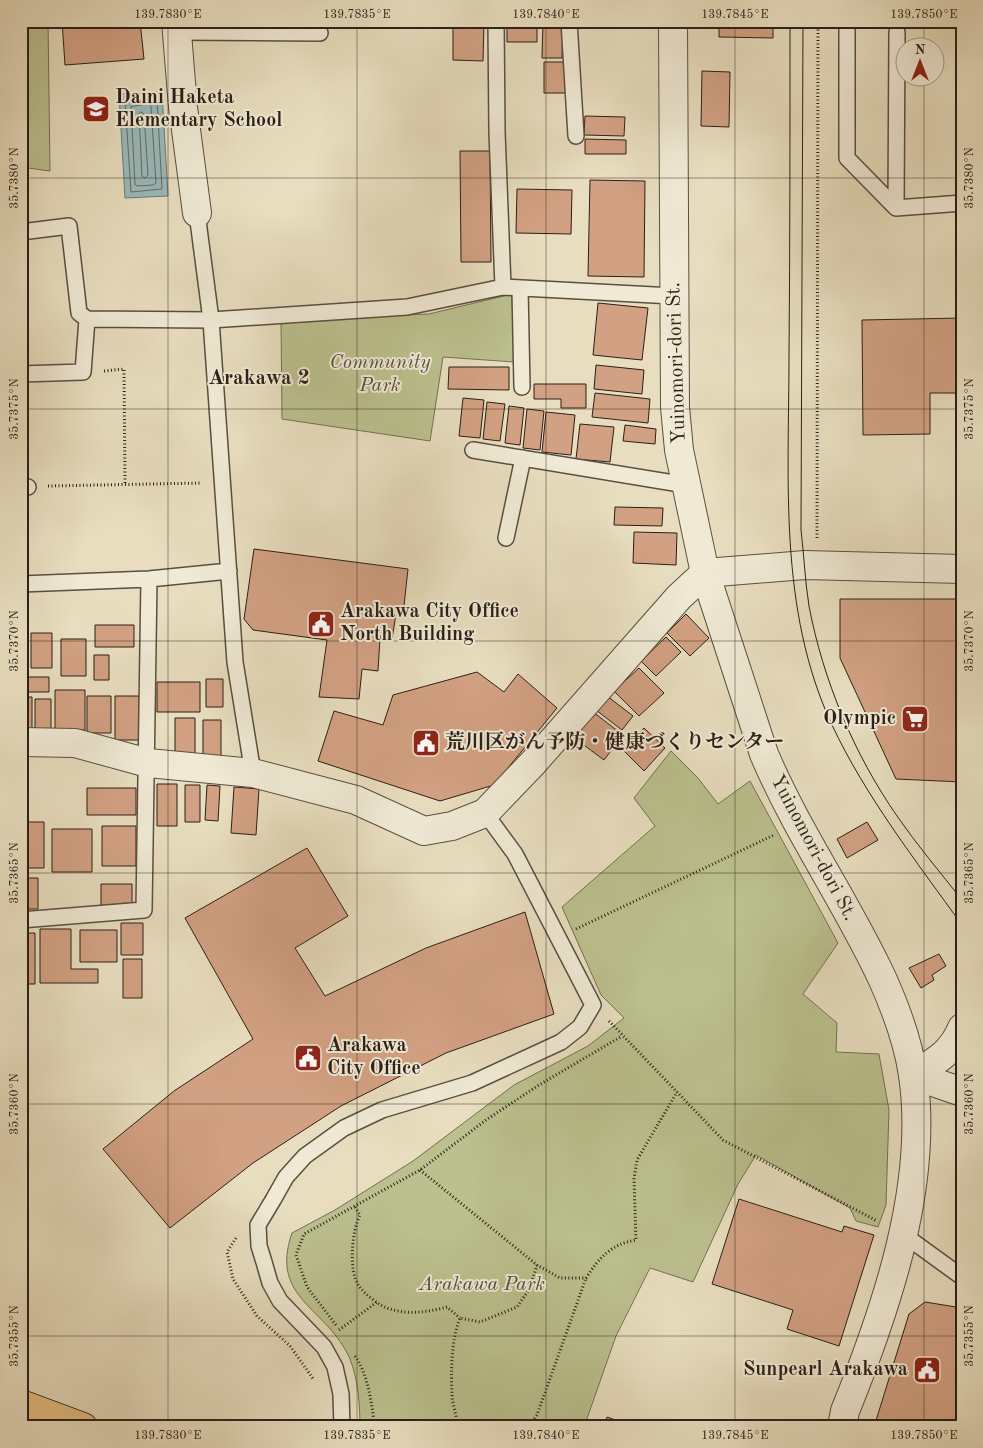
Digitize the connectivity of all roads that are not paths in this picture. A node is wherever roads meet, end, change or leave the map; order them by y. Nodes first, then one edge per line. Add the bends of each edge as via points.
1 (496, 21) edge
2 (569, 21) edge
3 (673, 21) edge
4 (847, 21) edge
5 (177, 26) edge
6 (897, 32) dead end
7 (320, 33) dead end
8 (576, 136) dead end
9 (962, 203) edge
10 (896, 208) junction
11 (197, 213) joint
12 (21, 232) edge
13 (503, 287) junction
14 (520, 288) junction
15 (673, 296) junction
16 (87, 319) junction
17 (211, 320) junction
18 (21, 374) edge
19 (522, 387) dead end
20 (473, 450) dead end
21 (523, 458) junction
22 (686, 485) junction
23 (506, 538) dead end
24 (962, 569) edge
25 (229, 571) junction
26 (705, 573) junction
27 (149, 579) junction
28 (21, 584) edge
29 (21, 742) edge
30 (148, 763) junction
31 (253, 773) junction
32 (484, 813) junction
33 (21, 920) edge
34 (962, 1028) edge
35 (912, 1075) junction
36 (962, 1092) edge
37 (904, 1235) junction
38 (962, 1276) edge
39 (21, 1404) edge
40 (83, 1427) edge
41 (342, 1427) edge
42 (842, 1427) edge

1 - 13 lane
2 - 8 lane
3 - 15 street, Yuinomori-dori St.
4 - 10 lane via 847,158
5 - 7 lane
5 - 11 street via 183,107
6 - 10 lane
9 - 10 lane
11 - 17 lane
12 - 16 lane via 69,226 79,313
13 - 14 lane
13 - 17 lane via 407,307
14 - 15 lane
14 - 19 lane
15 - 22 street, Yuinomori-dori St. via 674,407
16 - 17 lane
16 - 18 lane via 83,372
17 - 25 lane
20 - 21 lane
21 - 22 lane
21 - 23 lane
22 - 26 street, Yuinomori-dori St.
24 - 26 street via 783,566
25 - 27 lane
25 - 31 lane via 235,662
26 - 32 street via 679,597 533,763
26 - 35 street, Yuinomori-dori St. via 764,754 882,979 897,1016
27 - 28 lane
27 - 30 lane
29 - 30 street via 75,743
30 - 31 street
30 - 33 lane via 144,910
31 - 32 street via 356,800 424,831 452,826
32 - 41 lane via 516,854 592,1005 580,1027 561,1042 472,1083 382,1110 344,1128 305,1156 286,1178 258,1225 259,1246 270,1283 280,1301 324,1347 335,1366 341,1394
34 - 35 street via 956,1043 942,1057
35 - 36 street
35 - 37 street, Yuinomori-dori St. via 916,1116
37 - 38 lane
37 - 42 street, Yuinomori-dori St. via 844,1412
39 - 40 main road

